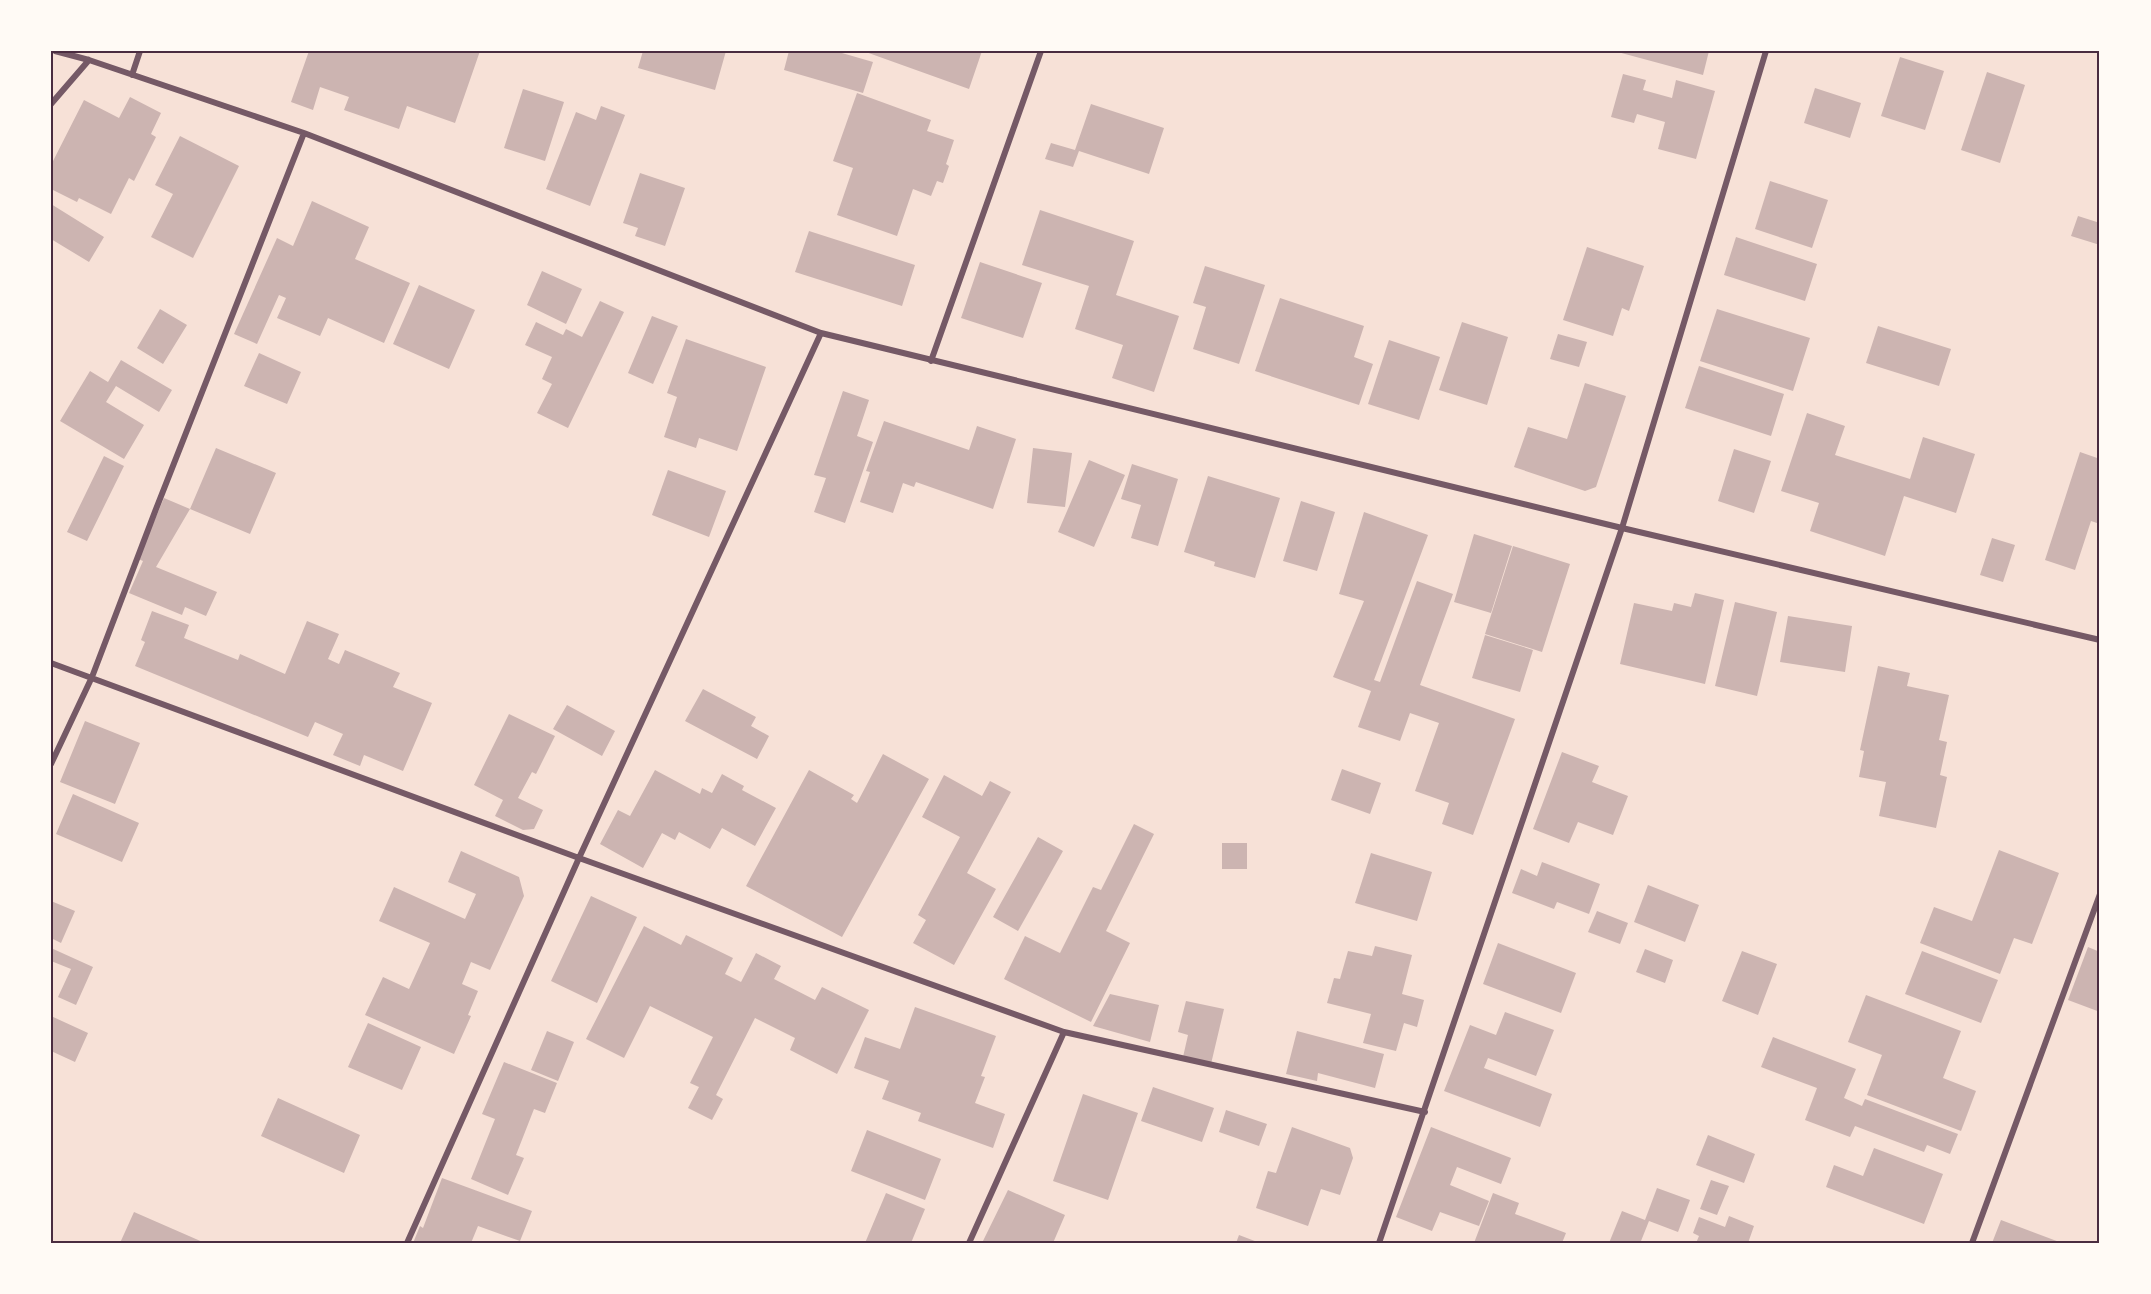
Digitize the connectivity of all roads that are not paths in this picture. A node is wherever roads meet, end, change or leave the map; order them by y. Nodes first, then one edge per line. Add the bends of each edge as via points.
1 (55, 51) edge
2 (140, 51) edge
3 (1041, 51) edge
4 (1766, 51) edge
5 (88, 60) junction
6 (132, 75) junction
7 (51, 104) edge
8 (304, 133) junction
9 (820, 333) junction
10 (931, 361) junction
11 (1622, 528) junction
12 (2100, 640) edge
13 (51, 663) edge
14 (92, 677) junction
15 (51, 764) edge
16 (579, 858) junction
17 (2100, 894) edge
18 (1064, 1032) junction
19 (1425, 1112) junction
20 (408, 1243) edge
21 (969, 1243) edge
22 (1379, 1243) edge
23 (1972, 1243) edge

1 - 5 street
2 - 6 street
3 - 10 street
4 - 11 street
5 - 6 street
5 - 7 street
6 - 8 street
8 - 9 street
8 - 14 street
9 - 10 street
9 - 16 street
10 - 11 street
11 - 12 street
11 - 19 street
13 - 14 street
14 - 15 street
14 - 16 street
16 - 18 street
16 - 20 street
17 - 23 street
18 - 19 street
18 - 21 street
19 - 22 street

